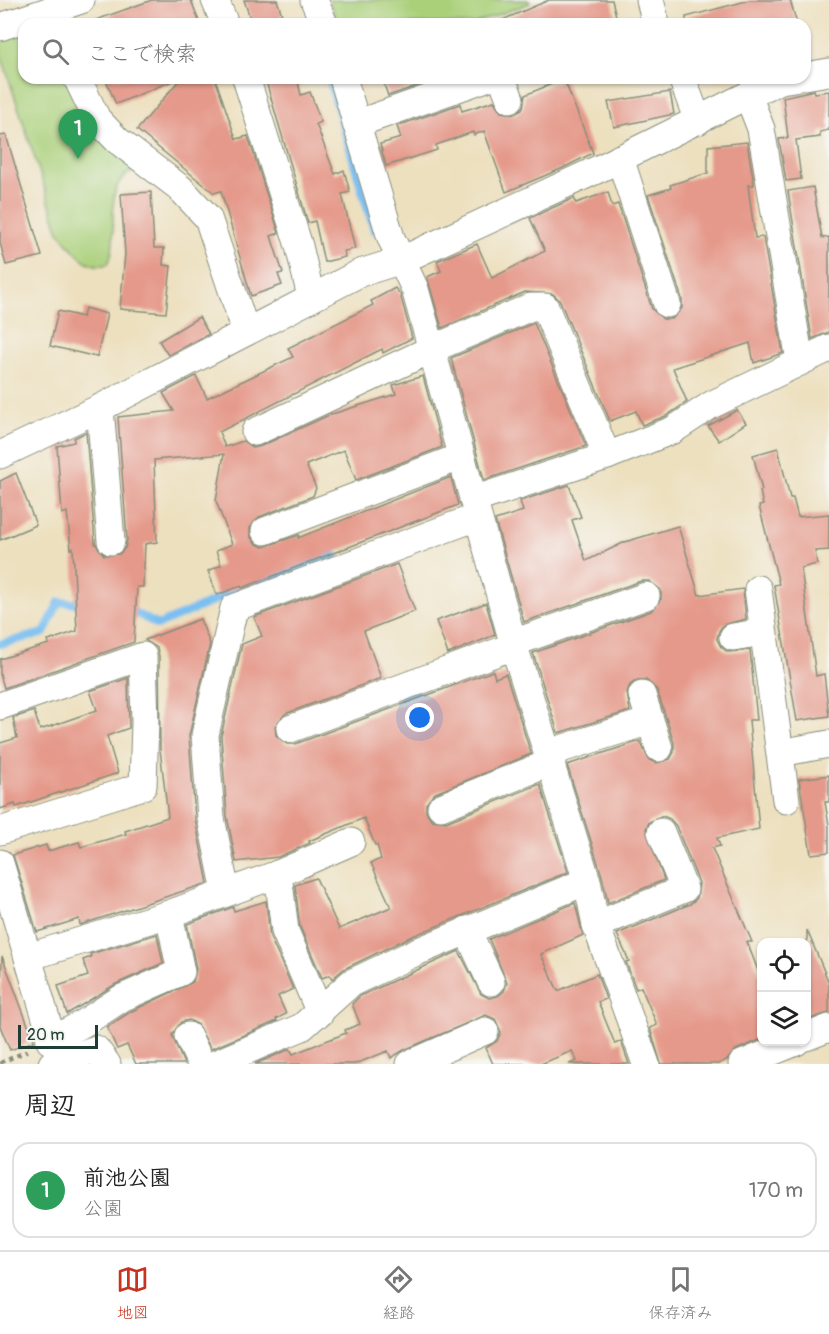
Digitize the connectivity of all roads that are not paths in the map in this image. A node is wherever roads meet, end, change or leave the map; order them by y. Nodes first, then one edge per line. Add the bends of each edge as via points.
1 (81, 0) edge
2 (215, 0) edge
3 (314, 0) edge
4 (650, 0) edge
5 (55, 17) edge
6 (222, 18) edge
7 (322, 18) edge
8 (654, 18) edge
9 (18, 24) edge
10 (0, 27) edge
11 (829, 72) edge
12 (811, 75) edge
13 (80, 84) edge
14 (248, 84) edge
15 (345, 84) edge
16 (469, 84) edge
17 (684, 84) edge
18 (772, 84) edge
19 (748, 95) junction
20 (698, 121) junction
21 (356, 124) junction
22 (613, 162) junction
23 (402, 260) junction
24 (641, 282) dead end
25 (311, 297) junction
26 (667, 304) dead end
27 (246, 332) junction
28 (829, 348) edge
29 (432, 349) junction
30 (800, 361) junction
31 (100, 408) junction
32 (255, 432) dead end
33 (0, 455) edge
34 (607, 456) junction
35 (460, 457) junction
36 (475, 509) junction
37 (265, 531) dead end
38 (111, 542) dead end
39 (758, 589) dead end
40 (646, 596) dead end
41 (764, 632) junction
42 (733, 637) dead end
43 (514, 644) junction
44 (642, 695) dead end
45 (0, 706) edge
46 (651, 721) junction
47 (290, 729) dead end
48 (829, 744) edge
49 (659, 748) dead end
50 (780, 753) junction
51 (550, 757) junction
52 (786, 800) dead end
53 (441, 807) dead end
54 (0, 831) edge
55 (661, 832) dead end
56 (351, 842) dead end
57 (278, 874) junction
58 (587, 880) junction
59 (2, 881) edge
60 (226, 892) junction
61 (169, 914) junction
62 (596, 925) junction
63 (467, 930) junction
64 (28, 957) junction
65 (491, 982) dead end
66 (320, 1014) junction
67 (829, 1028) edge
68 (485, 1031) dead end
69 (811, 1035) edge
70 (188, 1036) dead end
71 (784, 1046) edge
72 (463, 1053) edge
73 (52, 1064) edge
74 (107, 1064) edge
75 (201, 1064) edge
76 (215, 1064) edge
77 (410, 1064) edge
78 (646, 1064) edge
79 (742, 1064) edge

1 - 5 street
2 - 6 street
3 - 7 street
4 - 8 street
9 - 10 street
11 - 12 street
13 - 27 street via 97,119 117,140 180,188 208,218
14 - 25 street
15 - 21 street
16 - 21 street
17 - 20 street
18 - 19 street
19 - 20 street
19 - 30 street via 761,129
20 - 22 street
21 - 23 street via 391,238
22 - 23 street
22 - 24 street
22 - 26 street
23 - 25 street via 360,273
23 - 29 street via 415,289
25 - 27 street
27 - 31 street
28 - 30 street
29 - 32 street via 306,421
29 - 34 street via 531,307 545,307
29 - 35 street
30 - 34 street via 711,405 673,430
31 - 33 street
31 - 38 street
34 - 36 street
35 - 36 street
35 - 37 street via 337,492
36 - 43 street
36 - 60 street via 234,608 205,735 211,818
39 - 41 street
40 - 43 street
41 - 42 street
41 - 50 street
43 - 47 street
43 - 51 street
44 - 46 street
45 - 54 street via 143,656 142,786
46 - 49 street
46 - 51 street
48 - 50 street
50 - 52 street
51 - 53 street
51 - 58 street
55 - 62 street via 684,889
56 - 57 street
57 - 60 street
57 - 66 street via 285,931
58 - 62 street
58 - 63 street
59 - 64 street
60 - 61 street
61 - 64 street
61 - 64 street via 181,972 122,998 50,1041
62 - 78 street
63 - 65 street
63 - 66 street via 351,983
66 - 76 street via 302,1027
67 - 69 street
68 - 72 street
70 - 75 street
71 - 79 street
72 - 77 street
73 - 74 street via 96,1049

